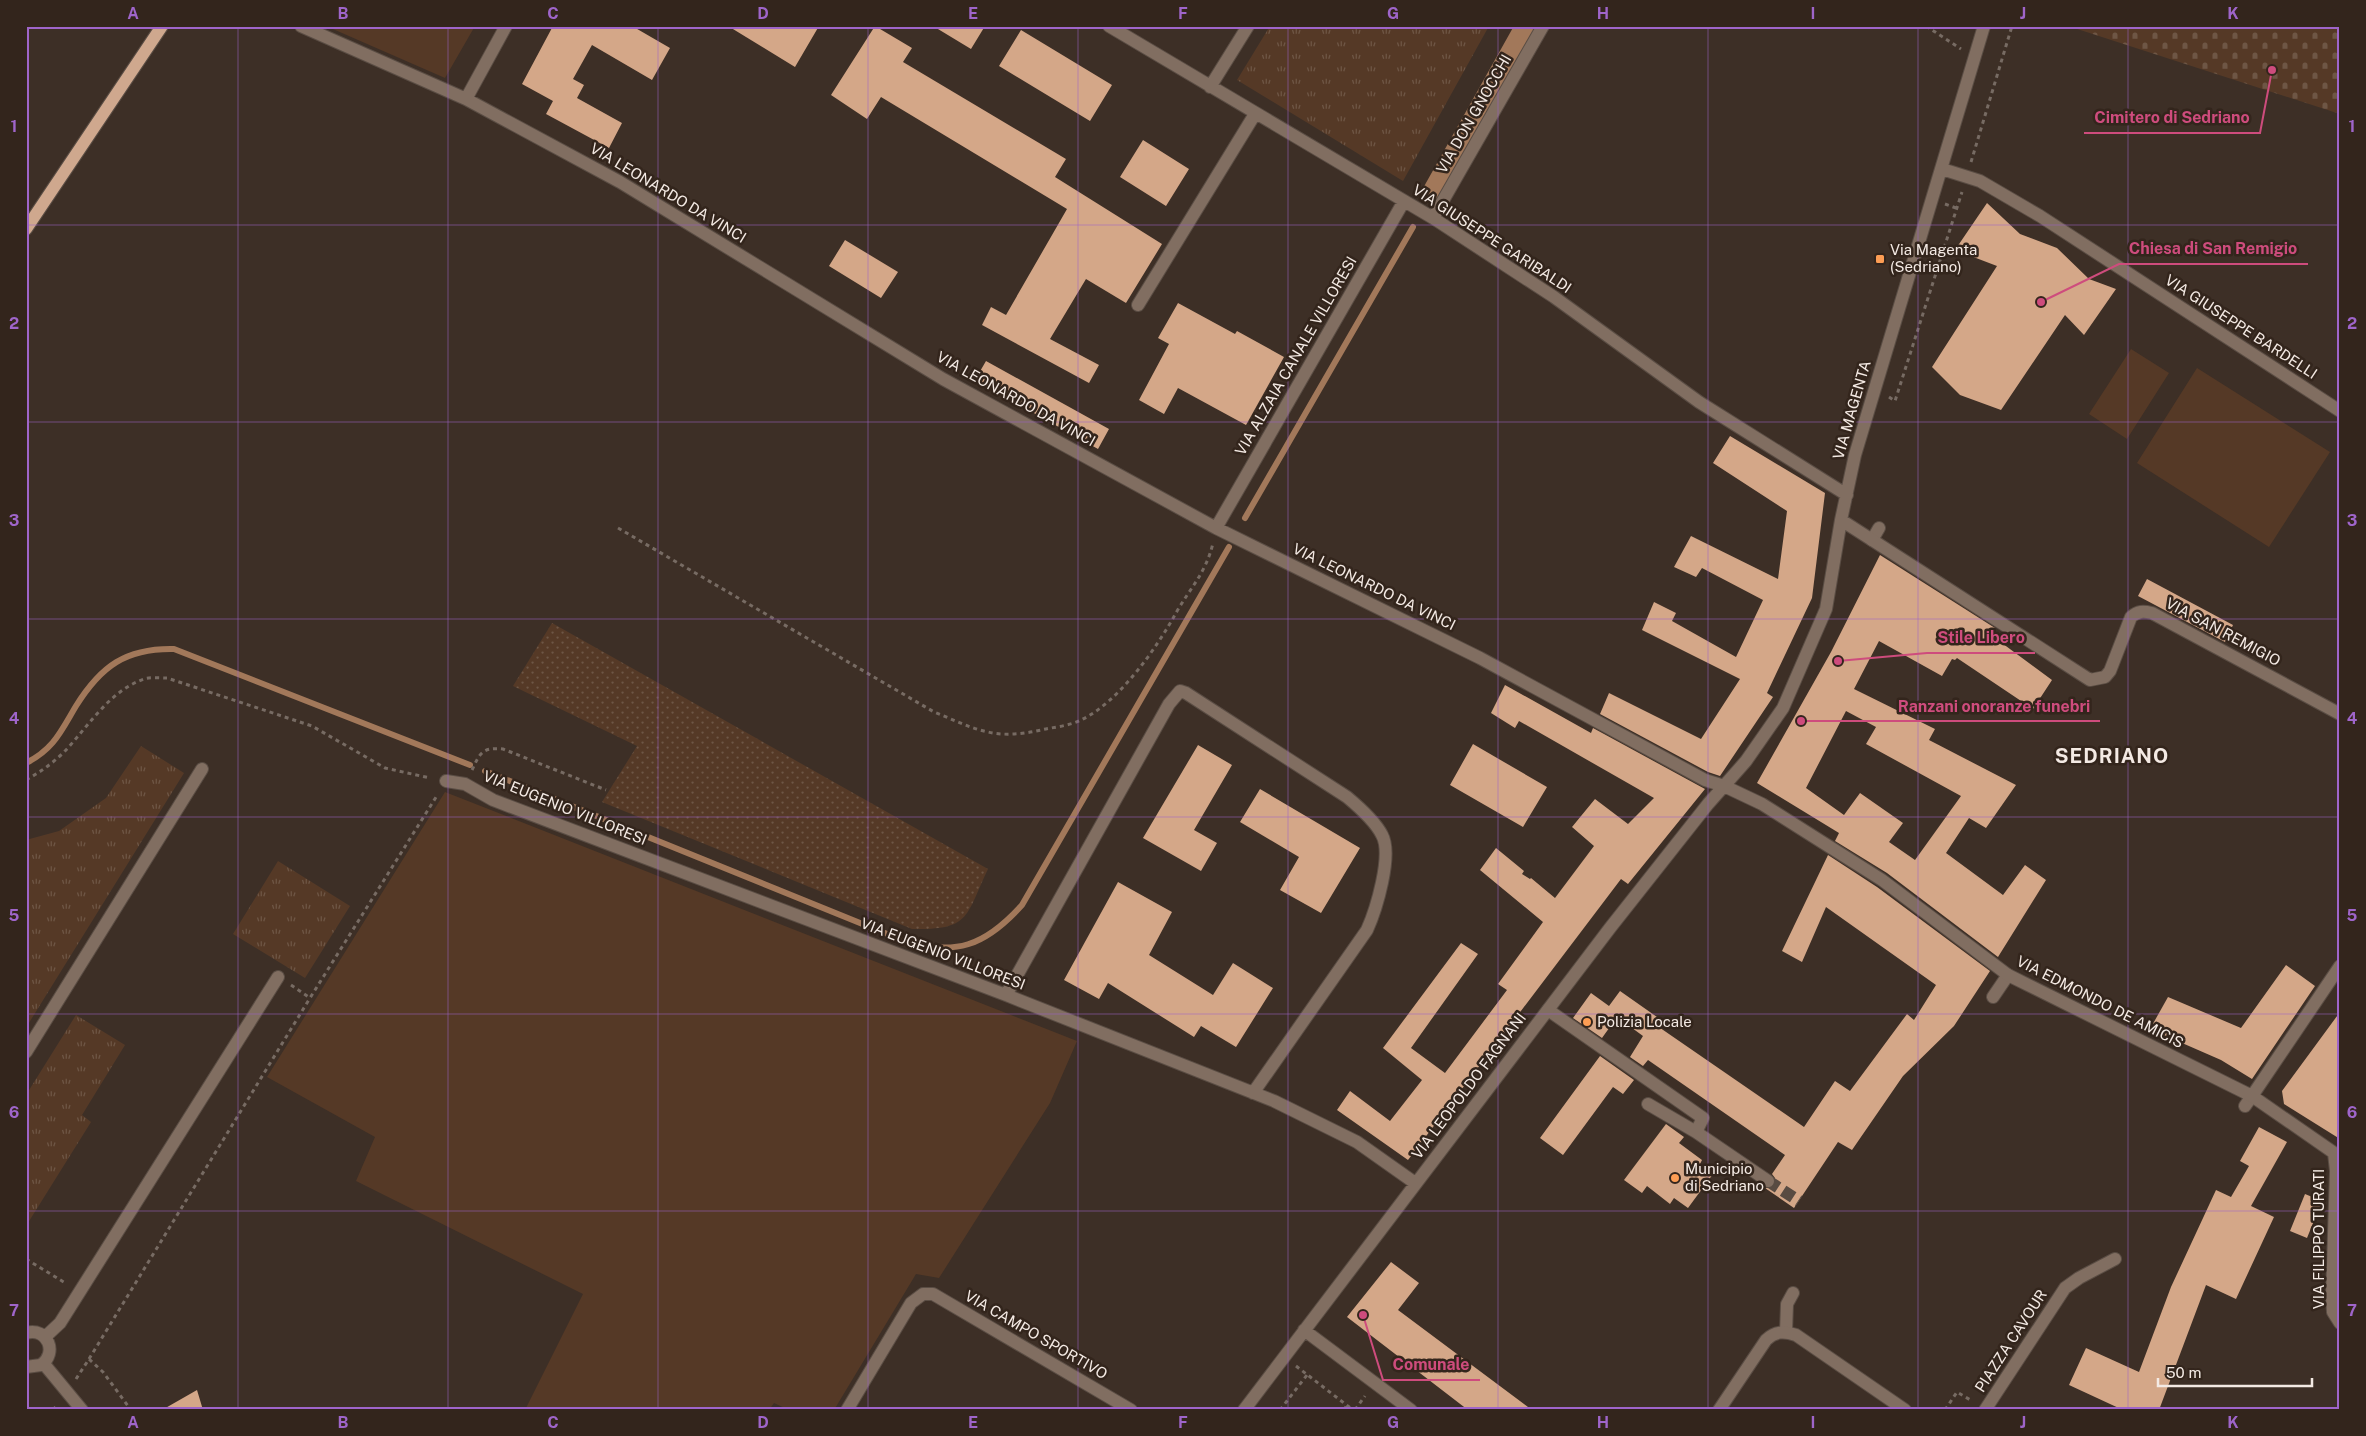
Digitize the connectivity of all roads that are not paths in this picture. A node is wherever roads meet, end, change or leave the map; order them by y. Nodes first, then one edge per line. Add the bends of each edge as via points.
1 (162, 26) edge
2 (301, 26) edge
3 (506, 26) edge
4 (1109, 26) edge
5 (1248, 26) edge
6 (1543, 26) edge
7 (1984, 26) edge
8 (1210, 87) junction
9 (466, 99) junction
10 (1255, 114) junction
11 (1942, 169) junction
12 (1404, 201) junction
13 (1433, 218) junction
14 (26, 230) edge
15 (1138, 305) dead end
16 (2340, 411) edge
17 (1847, 495) junction
18 (1841, 520) junction
19 (1216, 528) junction
20 (1879, 528) dead end
21 (1872, 540) junction
22 (2340, 714) edge
23 (202, 769) dead end
24 (446, 781) road end
25 (1724, 786) junction
26 (2340, 966) edge
27 (2008, 975) junction
28 (278, 977) road end
29 (1006, 995) junction
30 (1993, 997) dead end
31 (1548, 1010) junction
32 (26, 1052) edge
33 (1253, 1093) junction
34 (2249, 1101) junction
35 (1648, 1104) dead end
36 (1696, 1132) junction
37 (2337, 1155) edge
38 (1768, 1181) tunnel mouth
39 (1415, 1183) junction
40 (2114, 1258) dead end
41 (1793, 1294) dead end
42 (2340, 1324) edge
43 (1304, 1330) junction
44 (26, 1332) edge
45 (1791, 1333) junction
46 (45, 1337) junction
47 (44, 1364) junction
48 (26, 1367) edge
49 (82, 1410) edge
50 (847, 1410) edge
51 (1131, 1410) edge
52 (1244, 1410) edge
53 (1411, 1410) edge
54 (1720, 1410) edge
55 (1905, 1410) edge
56 (1985, 1410) edge

1 - 14 main road
2 - 9 street, VIA LEONARDO DA VINCI
3 - 9 street
4 - 8 street, VIA GIUSEPPE GARIBALDI
5 - 8 street
6 - 13 street, VIA DON GNOCCHI
7 - 11 street, VIA MAGENTA
8 - 10 street, VIA GIUSEPPE GARIBALDI
9 - 19 street, VIA LEONARDO DA VINCI via 620,182 943,379
10 - 12 street, VIA GIUSEPPE GARIBALDI
10 - 15 street
11 - 16 street, VIA GIUSEPPE BARDELLI via 1980,181 2040,216
11 - 17 street, VIA MAGENTA via 1863,430
12 - 13 street, VIA GIUSEPPE GARIBALDI
12 - 19 street, VIA ALZAIA CANALE VILLORESI
13 - 17 street, VIA GIUSEPPE GARIBALDI via 1554,297 1699,402
17 - 18 street, VIA MAGENTA
18 - 21 street, VIA SAN REMIGIO
18 - 25 street, VIA MAGENTA via 1826,609 1787,700 1746,761
19 - 25 street, VIA LEONARDO DA VINCI via 1480,658 1705,780
20 - 21 street
21 - 22 street, VIA SAN REMIGIO via 2090,680 2105,676 2110,671 2131,617 2144,611
23 - 32 street
24 - 29 street, VIA EUGENIO VILLORESI via 465,784 493,800
25 - 27 street, VIA EDMONDO DE AMICIS via 1762,804 1882,880
25 - 31 street, VIA LEOPOLDO FAGNANI
26 - 34 street
27 - 30 street
27 - 34 street, VIA EDMONDO DE AMICIS
28 - 46 street via 60,1323
29 - 33 street, VIA EUGENIO VILLORESI
29 - 33 street via 1169,704 1180,692 1186,694 1347,798 1383,836 1386,852 1376,909 1367,930
31 - 36 street via 1703,1118
31 - 39 street, VIA LEOPOLDO FAGNANI
33 - 39 street, VIA EUGENIO VILLORESI via 1356,1142
34 - 37 street, VIA EDMONDO DE AMICIS
35 - 36 street
36 - 38 street
37 - 42 street, VIA FILIPPO TURATI via 2332,1297 2333,1312
39 - 43 street, VIA LEOPOLDO FAGNANI
40 - 56 street, PIAZZA CAVOUR via 2065,1288
41 - 45 street via 1787,1304
43 - 52 street, VIA LEOPOLDO FAGNANI
43 - 53 street
44 - 46 street via 37,1332
45 - 54 street via 1772,1334 1766,1340
45 - 55 street
46 - 47 street via 50,1351
47 - 48 street
47 - 49 street
50 - 51 street, VIA CAMPO SPORTIVO via 904,1314 923,1294 933,1294

